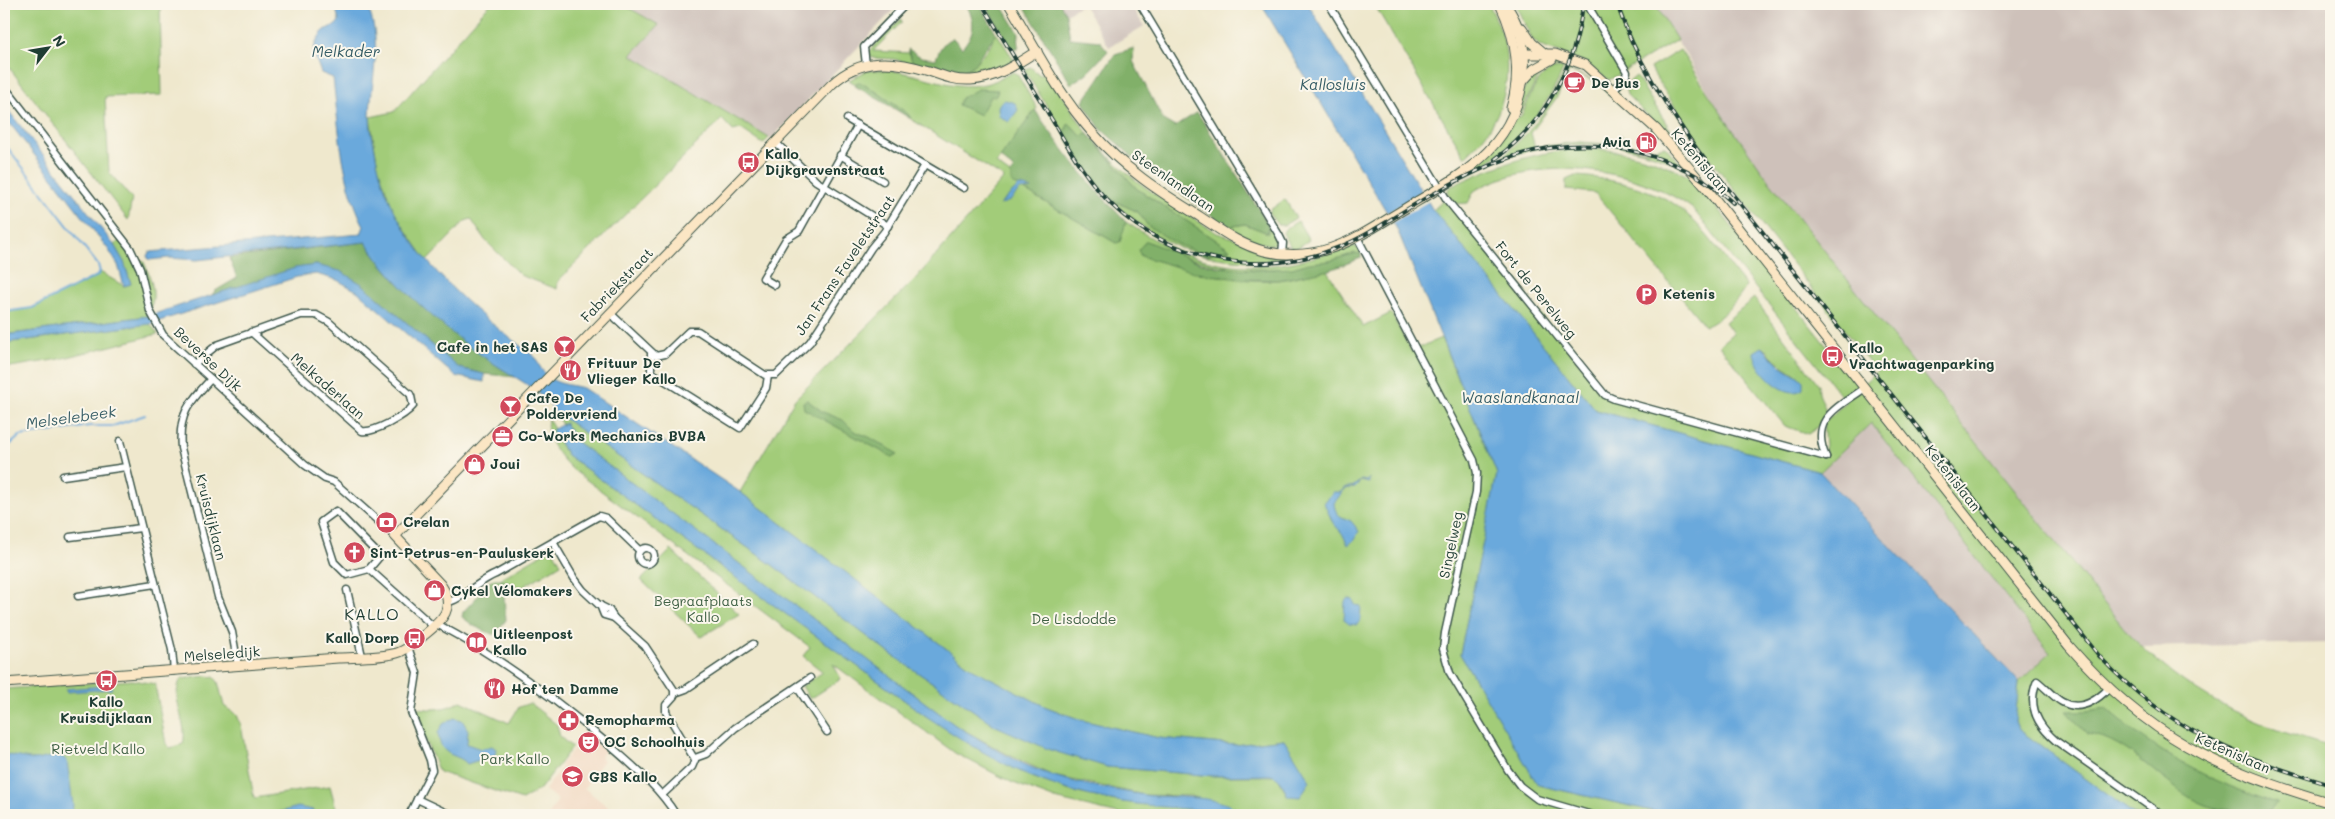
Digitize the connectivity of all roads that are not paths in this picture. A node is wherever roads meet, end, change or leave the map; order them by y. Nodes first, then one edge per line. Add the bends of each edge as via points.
1 (906, 4) edge
2 (1009, 4) edge
3 (1140, 4) edge
4 (1329, 4) edge
5 (1500, 4) edge
6 (1587, 4) edge
7 (1507, 6) edge
8 (1037, 51) junction
9 (1544, 53) junction
10 (1520, 56) junction
11 (1552, 59) junction
12 (866, 64) junction
13 (1589, 70) junction
14 (1523, 81) junction
15 (4, 86) edge
16 (1614, 89) junction
17 (847, 119) dead end
18 (858, 125) junction
19 (776, 143) junction
20 (1494, 144) junction
21 (840, 155) junction
22 (925, 165) junction
23 (883, 181) dead end
24 (823, 186) junction
25 (964, 188) dead end
26 (1439, 188) junction
27 (888, 226) junction
28 (1357, 237) junction
29 (1282, 254) junction
30 (775, 285) dead end
31 (610, 313) junction
32 (251, 332) junction
33 (651, 354) junction
34 (194, 364) junction
35 (768, 376) junction
36 (210, 379) junction
37 (1865, 388) junction
38 (120, 441) dead end
39 (126, 467) junction
40 (63, 476) dead end
41 (141, 528) junction
42 (70, 536) dead end
43 (395, 536) junction
44 (553, 542) junction
45 (639, 550) dead end
46 (369, 569) junction
47 (156, 584) junction
48 (348, 590) dead end
49 (78, 596) dead end
50 (448, 602) junction
51 (436, 625) junction
52 (753, 644) dead end
53 (408, 648) junction
54 (362, 656) junction
55 (238, 666) junction
56 (174, 671) junction
57 (810, 678) dead end
58 (4, 683) edge
59 (797, 687) junction
60 (2108, 689) junction
61 (675, 692) junction
62 (827, 732) dead end
63 (695, 758) junction
64 (662, 795) junction
65 (417, 799) junction
66 (2331, 803) edge
67 (409, 815) edge
68 (451, 815) edge
69 (676, 815) edge
70 (1592, 815) edge
71 (2162, 815) edge

1 - 12 street via 864,47
2 - 8 main road, Steenlandlaan
3 - 29 street via 1279,235 1283,243
4 - 26 street, Fort de Perelweg
5 - 10 main road
6 - 16 street via 1627,72
7 - 9 main road via 1516,15 1528,38
7 - 10 main road via 1517,25
8 - 12 main road, Fabriekstraat via 992,76 970,80 906,64
8 - 29 main road, Steenlandlaan via 1083,121 1124,164 1158,190 1235,238
9 - 10 main road, Ketenislaan
9 - 13 main road, Ketenislaan via 1574,60
10 - 11 main road, Ketenislaan
10 - 14 main road
10 - 20 main road via 1513,101
11 - 13 main road, Ketenislaan
11 - 14 main road via 1534,69
12 - 19 main road, Fabriekstraat via 844,74
13 - 16 main road, Ketenislaan
14 - 20 main road via 1510,122
15 - 34 street, Beverse Dijk via 127,243 140,269 157,326
16 - 37 main road, Ketenislaan via 1686,163
17 - 18 street
18 - 21 street
18 - 22 street
19 - 24 street
19 - 31 main road, Fabriekstraat
20 - 26 main road via 1475,164
21 - 23 street
21 - 24 street
22 - 25 street
22 - 27 street, Jan Frans Faveletstraat
24 - 27 street
24 - 30 street via 799,231 786,239 763,278
26 - 28 main road, Steenlandlaan
26 - 37 street, Fort de Perelweg via 1606,395 1826,457 1819,440 1823,424 1833,412
27 - 35 street, Jan Frans Faveletstraat via 810,342 778,373
28 - 29 main road, Steenlandlaan via 1327,250
28 - 70 street, Singelweg via 1474,460 1477,473 1476,492 1445,633 1444,649 1450,673 1520,786 1537,799
31 - 33 street
31 - 43 main road, Fabriekstraat
32 - 32 street, Melkaderlaan via 301,315 316,315 329,322 410,395 413,406 371,431 362,431
32 - 34 street, Melkaderlaan via 217,345
33 - 35 street via 661,356 686,333 698,331
33 - 35 street via 650,370 653,374 740,428 766,388
34 - 36 street, Beverse Dijk
36 - 43 street, Beverse Dijk via 307,466 334,482
36 - 55 street, Kruisdijklaan via 185,412 181,423 181,448 218,597 232,632
37 - 60 main road, Ketenislaan via 2069,646
38 - 39 street
39 - 40 street
39 - 41 street
41 - 42 street
41 - 47 street
43 - 50 main road via 442,585
44 - 45 street via 599,516 606,518
44 - 50 street
44 - 61 street via 574,578 604,615 614,618 645,646
46 - 46 street via 380,556 336,511 322,521 334,562 347,576
46 - 51 street
47 - 49 street
47 - 56 street
48 - 54 street
50 - 51 main road
51 - 53 main road, Melseledijk
51 - 64 street via 522,675 630,763
52 - 61 street via 686,689
53 - 54 main road, Melseledijk via 394,654
53 - 65 street via 417,673 411,712 432,764 431,775
54 - 55 main road, Melseledijk
55 - 56 main road, Melseledijk
56 - 58 main road, Melseledijk
57 - 59 street
59 - 62 street
59 - 63 street via 735,728 706,754
60 - 66 main road, Ketenislaan via 2163,733 2208,759 2254,779
60 - 71 street via 2092,703 2078,706 2062,703 2037,681 2032,692 2036,716 2056,741
61 - 63 street via 666,705 666,712
63 - 64 street via 694,765
64 - 69 street
65 - 67 street
65 - 68 street

